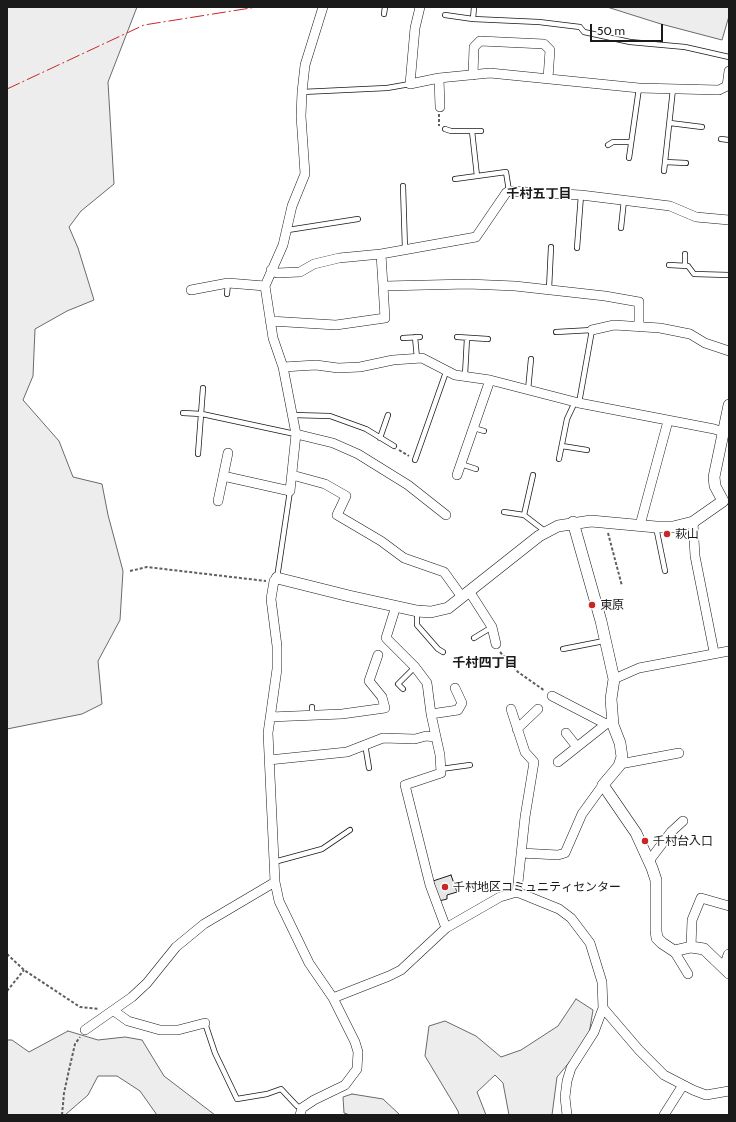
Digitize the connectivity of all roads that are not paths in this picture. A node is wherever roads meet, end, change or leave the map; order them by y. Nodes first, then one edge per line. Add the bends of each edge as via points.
1 (323, 7) edge
2 (385, 7) edge
3 (420, 7) edge
4 (474, 7) edge
5 (384, 14) dead end
6 (446, 15) dead end
7 (473, 19) junction
8 (729, 57) edge
9 (729, 71) edge
10 (473, 75) junction
11 (439, 78) junction
12 (548, 78) junction
13 (410, 84) junction
14 (638, 88) junction
15 (674, 89) junction
16 (302, 92) junction
17 (440, 107) road end
18 (670, 123) junction
19 (702, 127) dead end
20 (446, 129) road end
21 (472, 131) junction
22 (481, 131) dead end
23 (721, 139) dead end
24 (729, 140) edge
25 (630, 142) junction
26 (608, 145) dead end
27 (628, 158) dead end
28 (665, 162) junction
29 (686, 163) dead end
30 (664, 171) dead end
31 (477, 176) junction
32 (455, 179) dead end
33 (403, 186) dead end
34 (509, 192) junction
35 (581, 195) junction
36 (624, 200) junction
37 (358, 219) dead end
38 (729, 220) edge
39 (621, 228) dead end
40 (288, 230) junction
41 (551, 247) dead end
42 (577, 248) dead end
43 (405, 249) junction
44 (381, 254) junction
45 (685, 254) dead end
46 (669, 265) dead end
47 (685, 266) junction
48 (271, 270) junction
49 (729, 275) edge
50 (228, 283) junction
51 (265, 286) junction
52 (384, 286) junction
53 (549, 289) junction
54 (191, 290) dead end
55 (227, 294) dead end
56 (270, 321) junction
57 (639, 325) junction
58 (592, 330) junction
59 (556, 332) dead end
60 (403, 338) dead end
61 (456, 338) dead end
62 (467, 338) junction
63 (488, 339) dead end
64 (729, 351) edge
65 (417, 358) junction
66 (531, 359) dead end
67 (283, 367) junction
68 (446, 372) junction
69 (465, 376) junction
70 (490, 380) junction
71 (203, 388) dead end
72 (528, 390) junction
73 (577, 403) junction
74 (729, 405) edge
75 (183, 413) dead end
76 (202, 414) junction
77 (292, 415) junction
78 (388, 415) dead end
79 (668, 421) junction
80 (474, 428) junction
81 (484, 431) dead end
82 (723, 432) junction
83 (296, 434) junction
84 (380, 438) junction
85 (394, 446) road end
86 (562, 446) junction
87 (587, 450) dead end
88 (228, 453) dead end
89 (198, 454) dead end
90 (415, 460) road end
91 (559, 460) dead end
92 (461, 464) junction
93 (476, 469) dead end
94 (292, 475) junction
95 (457, 475) dead end
96 (533, 475) dead end
97 (223, 476) junction
98 (290, 491) junction
99 (726, 499) edge
100 (218, 501) dead end
101 (504, 512) dead end
102 (446, 515) dead end
103 (524, 515) junction
104 (574, 522) junction
105 (693, 522) junction
106 (640, 525) junction
107 (656, 527) junction
108 (546, 532) junction
109 (665, 571) dead end
110 (275, 580) junction
111 (466, 594) junction
112 (396, 606) junction
113 (417, 611) junction
114 (492, 627) junction
115 (474, 638) dead end
116 (605, 641) junction
117 (432, 643) junction
118 (496, 644) road end
119 (427, 646) dead end
120 (563, 649) dead end
121 (729, 651) edge
122 (443, 652) dead end
123 (714, 652) junction
124 (378, 655) dead end
125 (415, 667) junction
126 (614, 679) junction
127 (403, 690) dead end
128 (460, 692) dead end
129 (552, 696) road end
130 (511, 709) dead end
131 (538, 709) dead end
132 (431, 714) junction
133 (270, 717) junction
134 (609, 722) junction
135 (517, 729) junction
136 (566, 733) dead end
137 (436, 737) junction
138 (365, 744) junction
139 (577, 747) junction
140 (679, 753) dead end
141 (269, 760) junction
142 (558, 762) dead end
143 (620, 764) junction
144 (470, 765) dead end
145 (369, 768) dead end
146 (441, 769) junction
147 (603, 785) junction
148 (683, 821) dead end
149 (350, 830) dead end
150 (521, 853) junction
151 (649, 861) junction
152 (274, 862) junction
153 (275, 882) junction
154 (517, 892) junction
155 (729, 906) edge
156 (446, 928) junction
157 (691, 947) junction
158 (674, 951) junction
159 (729, 955) edge
160 (727, 970) edge
161 (688, 974) dead end
162 (333, 998) junction
163 (603, 1008) junction
164 (115, 1010) junction
165 (205, 1023) joint
166 (85, 1030) road end
167 (683, 1086) junction
168 (729, 1091) edge
169 (301, 1112) edge
170 (567, 1115) edge
171 (664, 1115) edge

1 - 16 street via 305,65
2 - 5 lane
3 - 13 street via 415,28
4 - 7 lane
6 - 7 lane
7 - 8 lane via 580,27 584,32 630,42 685,47
9 - 15 street via 727,86 719,90
10 - 11 street
10 - 12 street via 490,73
10 - 12 street via 474,47 480,41 544,44 550,50
11 - 13 street
11 - 17 street
12 - 14 street
13 - 16 lane via 387,88
14 - 15 street
14 - 25 lane
15 - 18 lane
16 - 40 street via 305,174 292,206
18 - 19 lane
18 - 28 lane
20 - 21 lane
21 - 22 lane
21 - 31 lane
23 - 24 lane
25 - 26 lane via 614,142
25 - 27 lane
28 - 29 lane
28 - 30 lane
31 - 32 lane
31 - 34 lane via 506,172
33 - 43 lane
34 - 35 street
34 - 43 street via 476,237
35 - 36 street
35 - 42 lane
36 - 38 street via 670,206 696,217
36 - 39 lane
37 - 40 lane
40 - 48 street
41 - 53 lane
43 - 44 street
44 - 48 street via 327,261 314,264 300,272 277,273
44 - 52 street
45 - 47 lane
46 - 47 lane
47 - 49 lane via 694,274
48 - 51 street
50 - 51 street
50 - 54 street
50 - 55 lane
51 - 56 street
52 - 53 street via 468,284
52 - 56 street via 385,318 336,325
53 - 57 street via 639,302
56 - 67 street
57 - 58 street via 614,325
57 - 64 street via 690,334 705,343
58 - 59 lane
58 - 73 lane
60 - 65 lane via 418,337
61 - 62 lane
62 - 63 lane
62 - 69 lane
65 - 67 street via 360,367
65 - 68 street via 422,358
66 - 72 lane
67 - 77 street
68 - 69 street
68 - 90 lane
69 - 70 street
70 - 72 street
70 - 80 street
71 - 76 lane
72 - 73 street
73 - 79 street
73 - 86 lane via 567,419
74 - 82 street
75 - 76 lane
76 - 83 lane
76 - 89 lane
77 - 83 street
77 - 84 lane via 330,416 366,429
78 - 84 lane
79 - 82 street
79 - 106 street
80 - 81 lane
80 - 92 street
82 - 99 street via 714,477 715,486
83 - 94 street
83 - 102 street via 333,443 358,454 408,485
84 - 85 lane
86 - 87 lane
86 - 91 lane
88 - 97 street
92 - 93 lane
92 - 95 street
94 - 98 street
94 - 111 street via 325,484 346,496 337,515 381,540 404,558 444,572
96 - 103 lane
97 - 98 street
97 - 100 street
98 - 110 lane
99 - 105 street
101 - 103 lane
103 - 108 lane
104 - 106 street
104 - 108 street
104 - 116 street
105 - 107 street via 674,527
105 - 123 street via 695,556
106 - 107 street
107 - 109 lane
108 - 111 street
110 - 112 street
110 - 133 street via 271,609 277,646 277,668
111 - 113 street via 440,611
111 - 114 street
112 - 113 street
112 - 125 street via 386,638
113 - 117 lane via 417,625
114 - 115 lane
114 - 118 street
116 - 120 lane
116 - 126 street
117 - 119 lane
117 - 122 lane
121 - 123 street
123 - 126 street via 639,668
124 - 133 street via 369,681 382,697 385,708 342,714 312,711
125 - 127 lane via 398,684
125 - 132 street via 427,683
126 - 134 street
128 - 132 street via 462,703 458,710
129 - 134 street
130 - 135 street
131 - 135 street
132 - 137 street
133 - 141 street
134 - 139 street
134 - 143 street via 622,750
135 - 150 street via 525,752 534,762
136 - 139 street
137 - 138 street via 383,738
137 - 146 street
138 - 141 street via 347,752
138 - 145 lane
139 - 142 street
140 - 143 street
141 - 152 street
143 - 147 street
144 - 146 lane
146 - 156 street via 441,773 405,785 430,885
147 - 150 street via 582,814 566,853
147 - 151 street via 636,833
148 - 151 street via 671,832
149 - 152 lane via 322,849
150 - 154 street
151 - 158 street via 656,880 657,938
152 - 153 street
153 - 162 street via 279,901 309,963
153 - 164 street via 204,924 176,947 147,984
154 - 156 street via 500,897
154 - 163 street via 559,909 590,943 602,982
155 - 157 street via 701,898 692,920
156 - 162 street via 401,970
157 - 158 street
157 - 160 street via 706,951
158 - 161 street
159 - 160 street
162 - 169 street via 355,1042 358,1052 357,1069 345,1085
163 - 167 street via 664,1075
163 - 170 street via 594,1032 571,1068 565,1098
164 - 165 street via 128,1022 160,1030 178,1030
164 - 166 street
165 - 169 lane via 215,1053 237,1099 281,1089
167 - 168 street via 706,1095
167 - 171 street

